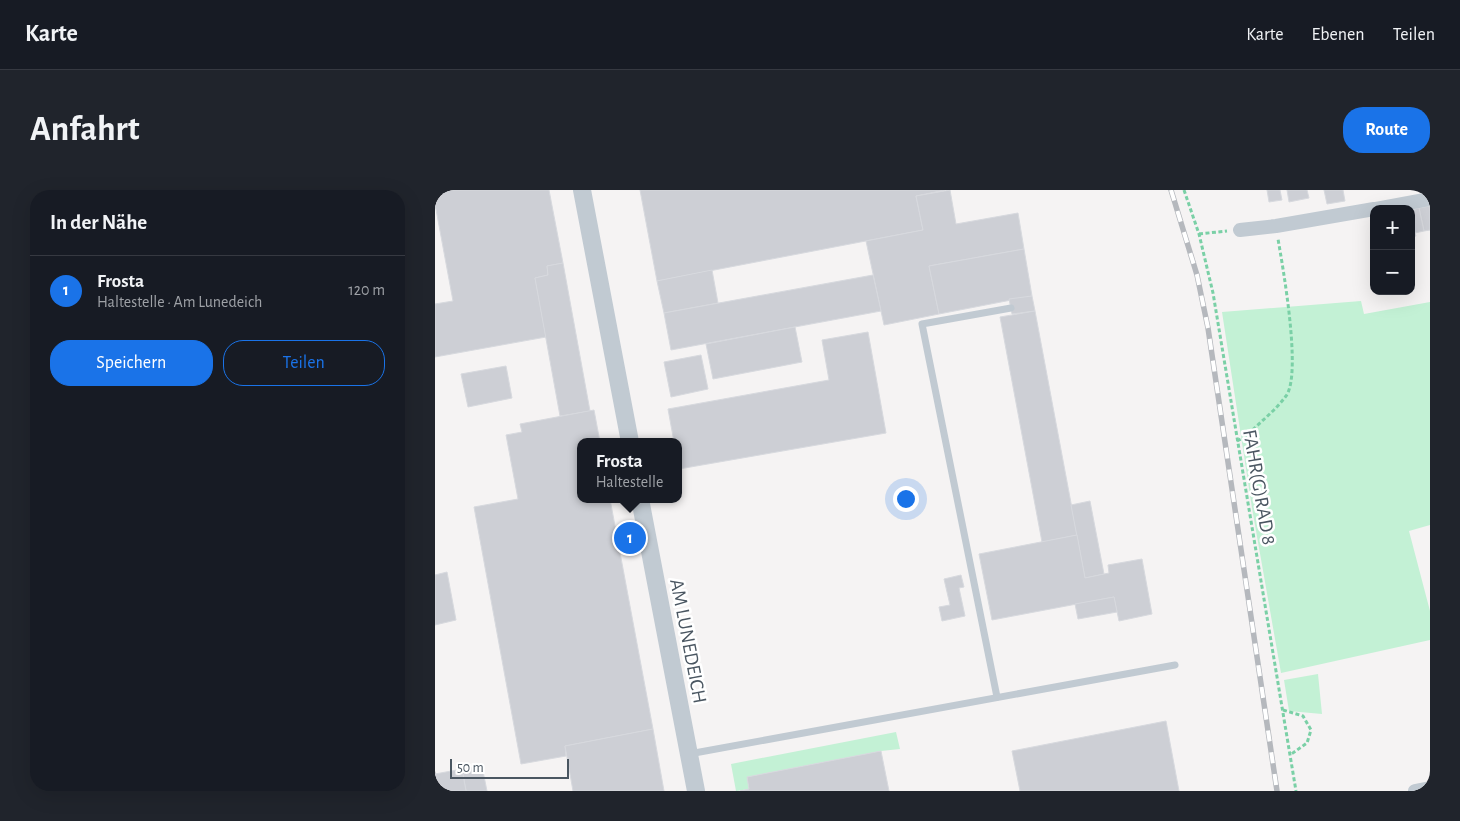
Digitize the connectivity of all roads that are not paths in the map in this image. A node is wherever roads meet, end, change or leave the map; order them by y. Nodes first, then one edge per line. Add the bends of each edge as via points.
1 (582, 190) edge
2 (1430, 199) edge
3 (1397, 205) edge
4 (1370, 210) edge
5 (1240, 230) road end
6 (1011, 308) dead end
7 (629, 438) edge
8 (641, 503) edge
9 (1175, 665) dead end
10 (997, 698) junction
11 (689, 754) junction
12 (1430, 788) edge
13 (696, 791) edge
14 (1415, 791) edge

1 - 7 street
2 - 3 street
4 - 5 street
6 - 10 lane via 923,324
8 - 11 street, AM LUNEDEICH
9 - 10 lane
10 - 11 lane
11 - 13 street, AM LUNEDEICH
12 - 14 street

